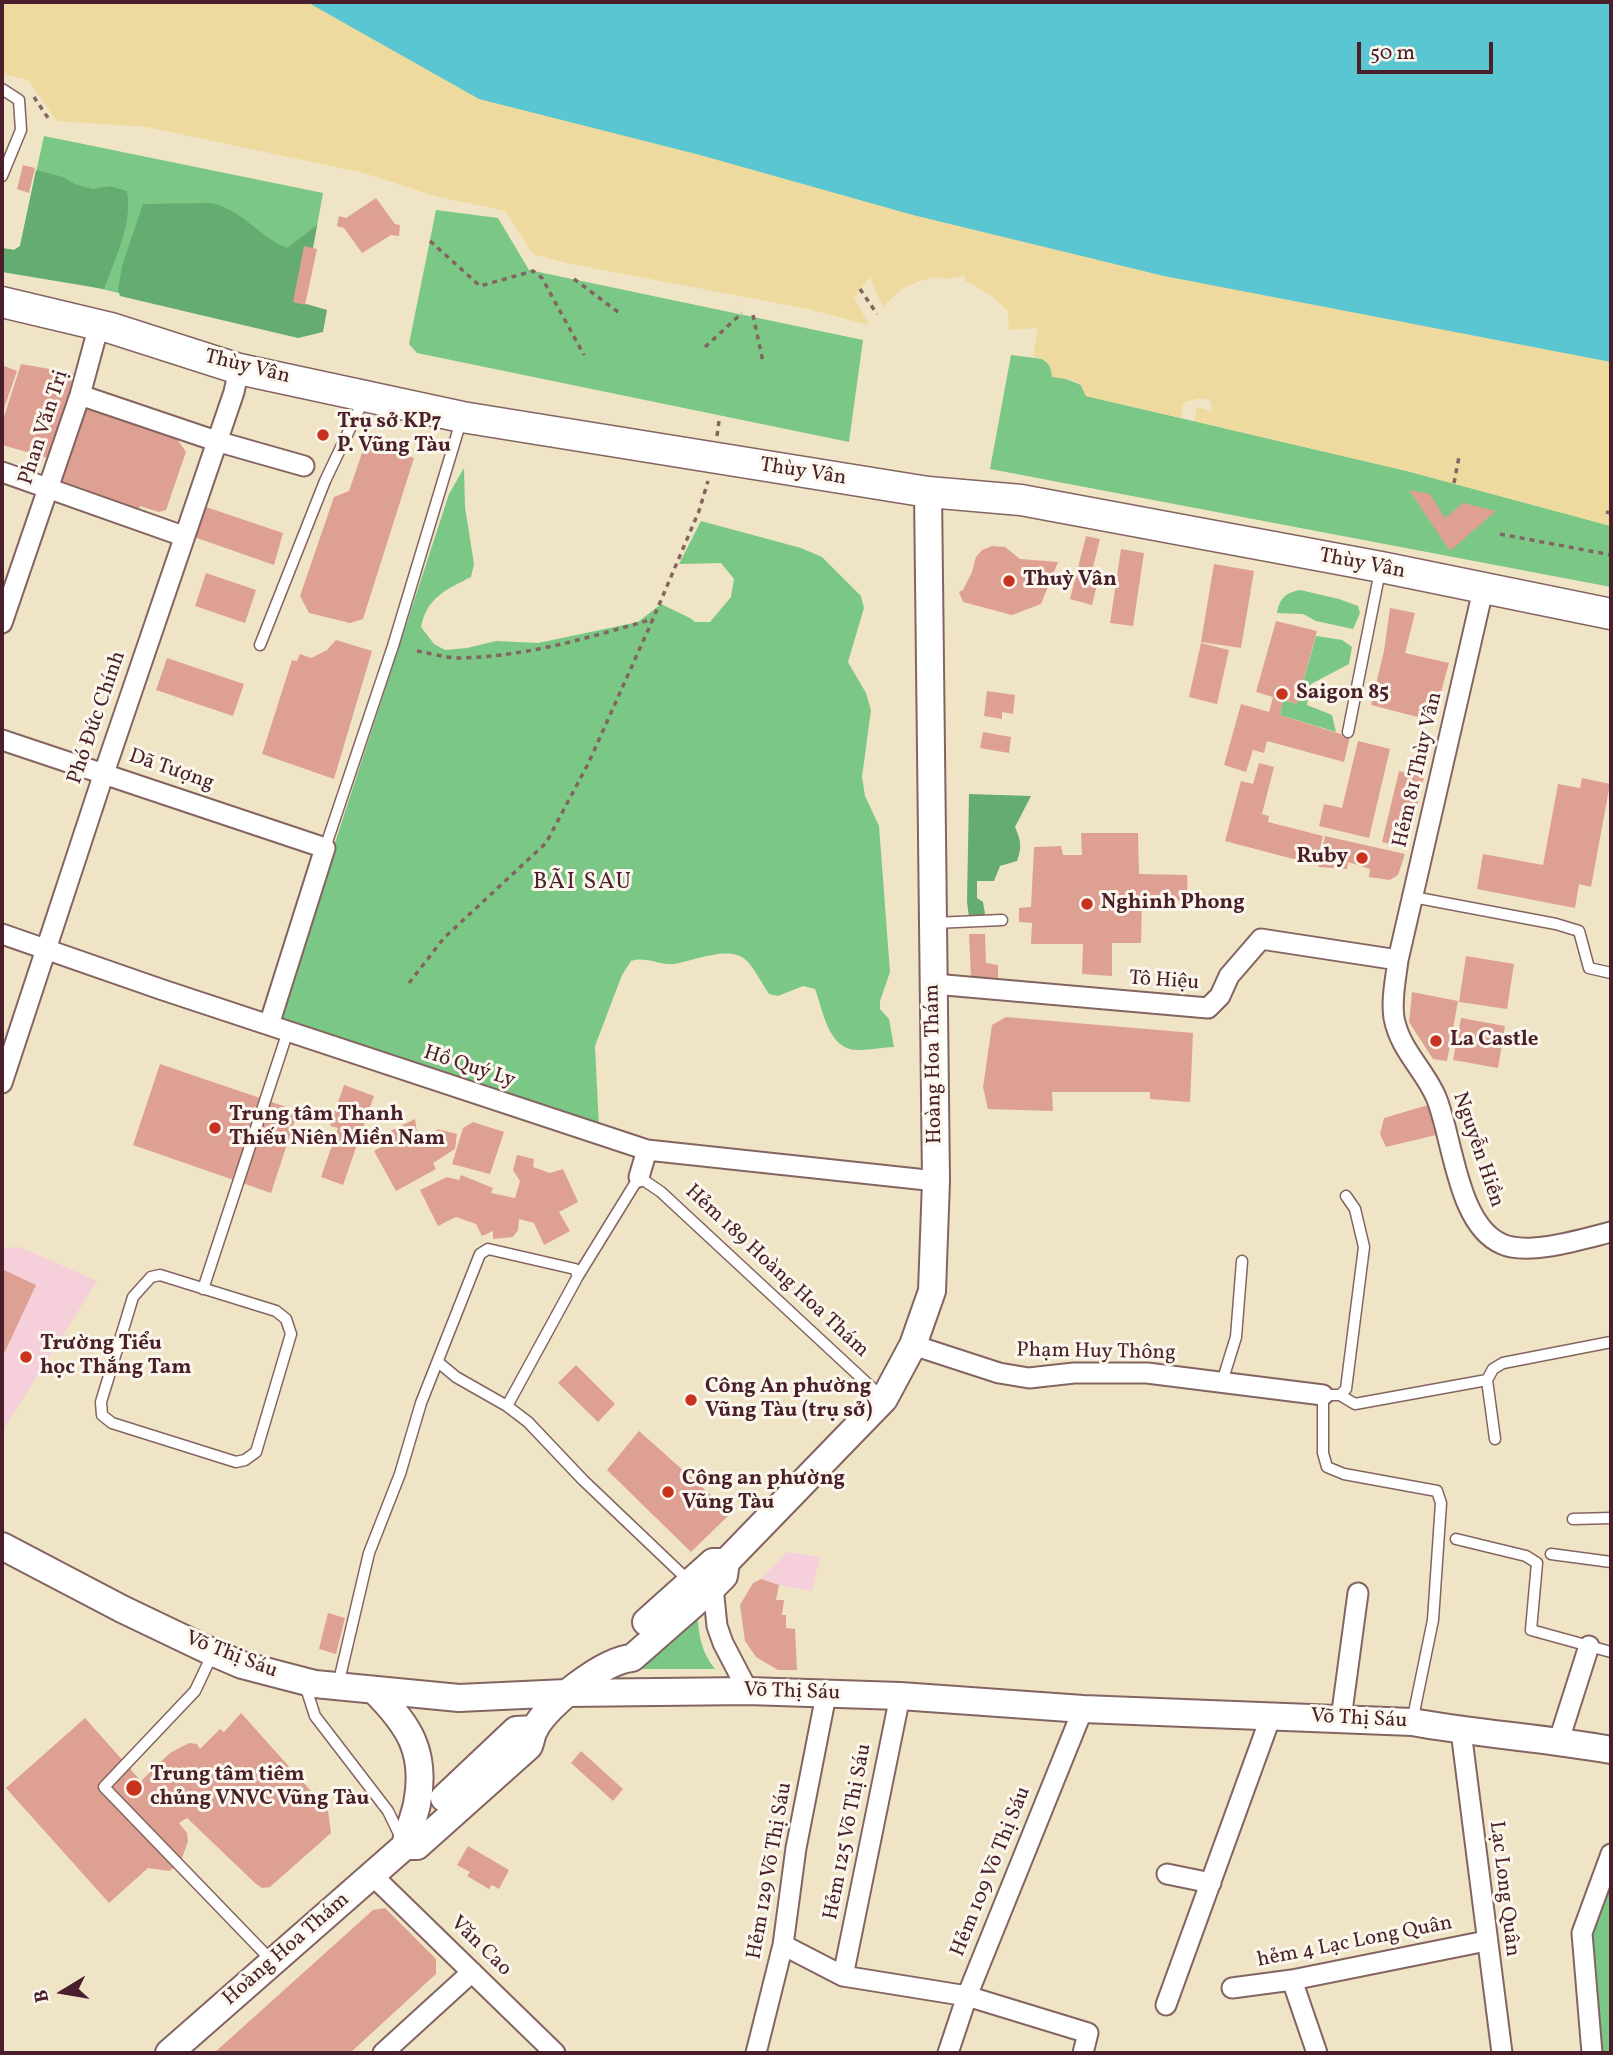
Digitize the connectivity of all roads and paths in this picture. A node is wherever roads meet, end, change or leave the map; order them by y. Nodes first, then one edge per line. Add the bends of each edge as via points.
1 (2, 89) edge
2 (2, 176) edge
3 (430, 242) dead end
4 (574, 279) dead end
5 (860, 289) dead end
6 (2, 302) edge
7 (618, 312) dead end
8 (742, 313) dead end
9 (877, 314) dead end
10 (753, 315) dead end
11 (99, 325) junction
12 (705, 347) dead end
13 (584, 355) dead end
14 (763, 362) dead end
15 (239, 369) junction
16 (80, 395) junction
17 (365, 396) junction
18 (462, 417) junction
19 (719, 421) dead end
20 (216, 441) junction
21 (1459, 457) dead end
22 (715, 459) junction
23 (304, 466) dead end
24 (2, 472) edge
25 (1454, 484) dead end
26 (49, 488) junction
27 (928, 492) junction
28 (1500, 534) dead end
29 (183, 536) junction
30 (1611, 555) edge
31 (1381, 568) junction
32 (1483, 590) junction
33 (1611, 614) edge
34 (653, 619) junction
35 (2, 623) edge
36 (260, 645) dead end
37 (416, 651) dead end
38 (1348, 732) dead end
39 (2, 740) edge
40 (104, 773) junction
41 (325, 848) junction
42 (1413, 897) junction
43 (1002, 920) dead end
44 (933, 923) junction
45 (2, 933) edge
46 (46, 949) junction
47 (1398, 960) junction
48 (1611, 973) edge
49 (409, 983) dead end
50 (934, 984) junction
51 (269, 1024) junction
52 (288, 1031) junction
53 (2, 1083) edge
54 (647, 1150) junction
55 (639, 1177) junction
56 (936, 1181) junction
57 (1346, 1196) dead end
58 (1611, 1232) edge
59 (1242, 1261) dead end
60 (578, 1276) junction
61 (204, 1289) junction
62 (1611, 1342) edge
63 (913, 1345) junction
64 (438, 1362) junction
65 (1487, 1380) junction
66 (1222, 1382) junction
67 (1332, 1395) junction
68 (884, 1399) junction
69 (508, 1406) junction
70 (1495, 1439) dead end
71 (1611, 1518) edge
72 (1573, 1519) dead end
73 (1457, 1539) dead end
74 (2, 1546) edge
75 (1550, 1554) dead end
76 (1611, 1562) edge
77 (702, 1585) junction
78 (1358, 1593) dead end
79 (1589, 1646) junction
80 (1611, 1651) edge
81 (214, 1653) junction
82 (304, 1681) junction
83 (338, 1686) junction
84 (374, 1690) junction
85 (748, 1691) junction
86 (566, 1693) junction
87 (826, 1695) junction
88 (900, 1696) junction
89 (1083, 1710) junction
90 (1271, 1716) junction
91 (1341, 1719) junction
92 (1412, 1723) junction
93 (1461, 1731) junction
94 (1559, 1740) junction
95 (1611, 1751) edge
96 (406, 1840) junction
97 (1611, 1854) edge
98 (1167, 1874) dead end
99 (372, 1875) junction
100 (1211, 1883) junction
101 (1486, 1941) junction
102 (783, 1945) junction
103 (273, 1962) junction
104 (472, 1972) junction
105 (843, 1976) junction
106 (1292, 1980) junction
107 (1232, 1988) dead end
108 (967, 1996) junction
109 (1166, 2005) dead end
110 (169, 2053) edge
111 (383, 2053) edge
112 (555, 2053) edge
113 (756, 2053) edge
114 (948, 2053) edge
115 (1083, 2053) edge
116 (1317, 2053) edge
117 (1502, 2053) edge
118 (1592, 2053) edge

1 - 2 lane via 19,100 22,130
3 - 13 path via 480,286 533,271 542,278
4 - 7 path
5 - 9 path
6 - 11 main road, Thùy Vân
8 - 12 path
10 - 14 path
11 - 15 main road, Thùy Vân
11 - 16 street, Phan Văn Trị
15 - 17 main road, Thùy Vân
15 - 20 street, Phó Đức Chính
16 - 20 street
16 - 26 street, Phan Văn Trị
17 - 18 main road, Thùy Vân
17 - 36 lane via 325,481
18 - 22 main road, Thùy Vân
18 - 41 lane via 393,646
19 - 22 path
20 - 23 street
20 - 29 street, Phó Đức Chính
21 - 25 path
22 - 27 main road, Thùy Vân
22 - 34 path via 699,511
24 - 26 street
26 - 29 street
26 - 35 street, Phan Văn Trị
27 - 31 main road, Thùy Vân via 1021,500
27 - 44 main road, Hoàng Hoa Thám
28 - 30 path
29 - 40 street, Phó Đức Chính
31 - 32 main road, Thùy Vân
31 - 38 lane
32 - 33 main road, Thùy Vân
32 - 42 street, Hẻm 81 Thùy Vân
34 - 37 path via 573,642 489,656 456,658
34 - 49 path via 588,764 546,843 444,938
39 - 40 street, Dã Tượng
40 - 41 street, Dã Tượng
40 - 46 street, Phó Đức Chính
41 - 51 street
42 - 47 street, Hẻm 81 Thùy Vân
42 - 48 lane via 1579,931 1589,968
43 - 44 lane
44 - 50 main road, Hoàng Hoa Thám
45 - 46 street, Hồ Quý Ly
46 - 51 street, Hồ Quý Ly
46 - 53 street, Phó Đức Chính
47 - 50 street, Tô Hiệu via 1261,939 1208,1008
47 - 58 street, Nguyễn Hiền via 1393,1000 1400,1040 1436,1098 1464,1193 1487,1235 1504,1245 1541,1247
50 - 56 main road, Hoàng Hoa Thám
51 - 52 street, Hồ Quý Ly
52 - 54 street, Hồ Quý Ly
52 - 61 lane
54 - 55 street
54 - 56 street, Hồ Quý Ly
55 - 60 lane
55 - 68 lane, Hẻm 189 Hoàng Hoa Thám via 661,1192
56 - 63 main road, Hoàng Hoa Thám via 932,1290
57 - 67 lane via 1355,1209 1364,1247 1346,1389
59 - 66 lane via 1236,1337
60 - 64 lane via 575,1269 488,1248 480,1254
60 - 69 lane
61 - 61 lane via 160,1275 151,1277 132,1297 101,1402 102,1415 112,1423 236,1462 256,1452 291,1334 286,1319 276,1311
62 - 65 lane via 1503,1363
63 - 66 street, Phạm Huy Thông via 1029,1378 1104,1372
63 - 68 main road, Hoàng Hoa Thám
64 - 69 lane
64 - 83 lane via 369,1553
65 - 67 lane via 1355,1404
65 - 70 lane
66 - 67 street, Phạm Huy Thông
67 - 92 lane via 1323,1453 1327,1467 1437,1491 1441,1503 1433,1620
68 - 77 main road, Hoàng Hoa Thám via 726,1562 713,1562
69 - 77 lane via 583,1480
71 - 72 lane
73 - 79 lane via 1526,1556 1537,1563 1531,1630
74 - 81 main road, Võ Thị Sáu
75 - 76 lane
77 - 85 street via 723,1643
77 - 86 main road, Hoàng Hoa Thám via 621,1644 618,1659
78 - 91 street
79 - 80 lane
79 - 94 street
81 - 82 main road, Võ Thị Sáu
81 - 103 lane via 195,1691 104,1787
82 - 83 main road, Võ Thị Sáu
82 - 96 lane via 315,1716
83 - 84 main road, Võ Thị Sáu
84 - 86 main road, Võ Thị Sáu via 458,1698
84 - 96 main road via 399,1715 419,1761 421,1779
85 - 86 main road, Võ Thị Sáu
85 - 87 main road, Võ Thị Sáu
86 - 96 main road, Hoàng Hoa Thám via 535,1729 529,1746 417,1846
87 - 88 main road, Võ Thị Sáu
87 - 102 street, Hẻm 129 Võ Thị Sáu via 796,1848
88 - 89 main road, Võ Thị Sáu
88 - 105 street, Hẻm 125 Võ Thị Sáu
89 - 90 main road, Võ Thị Sáu
89 - 108 street, Hẻm 109 Võ Thị Sáu
90 - 91 main road, Võ Thị Sáu
90 - 100 street
91 - 92 main road, Võ Thị Sáu
92 - 93 main road, Võ Thị Sáu
93 - 94 main road, Võ Thị Sáu
93 - 101 street, Lạc Long Quân
94 - 95 main road, Võ Thị Sáu
96 - 99 main road, Hoàng Hoa Thám
97 - 118 street via 1581,1933
98 - 100 street
99 - 103 main road, Hoàng Hoa Thám
99 - 104 street, Văn Cao
100 - 109 street
101 - 106 street, hẻm 4 Lạc Long Quân
101 - 117 street, Lạc Long Quân
102 - 105 street
102 - 113 street, Hẻm 129 Võ Thị Sáu
103 - 110 main road, Hoàng Hoa Thám
104 - 111 street
104 - 112 street, Văn Cao
105 - 108 street
106 - 107 street, hẻm 4 Lạc Long Quân
106 - 116 street
108 - 114 street, Hẻm 109 Võ Thị Sáu
108 - 115 street via 1088,2033

